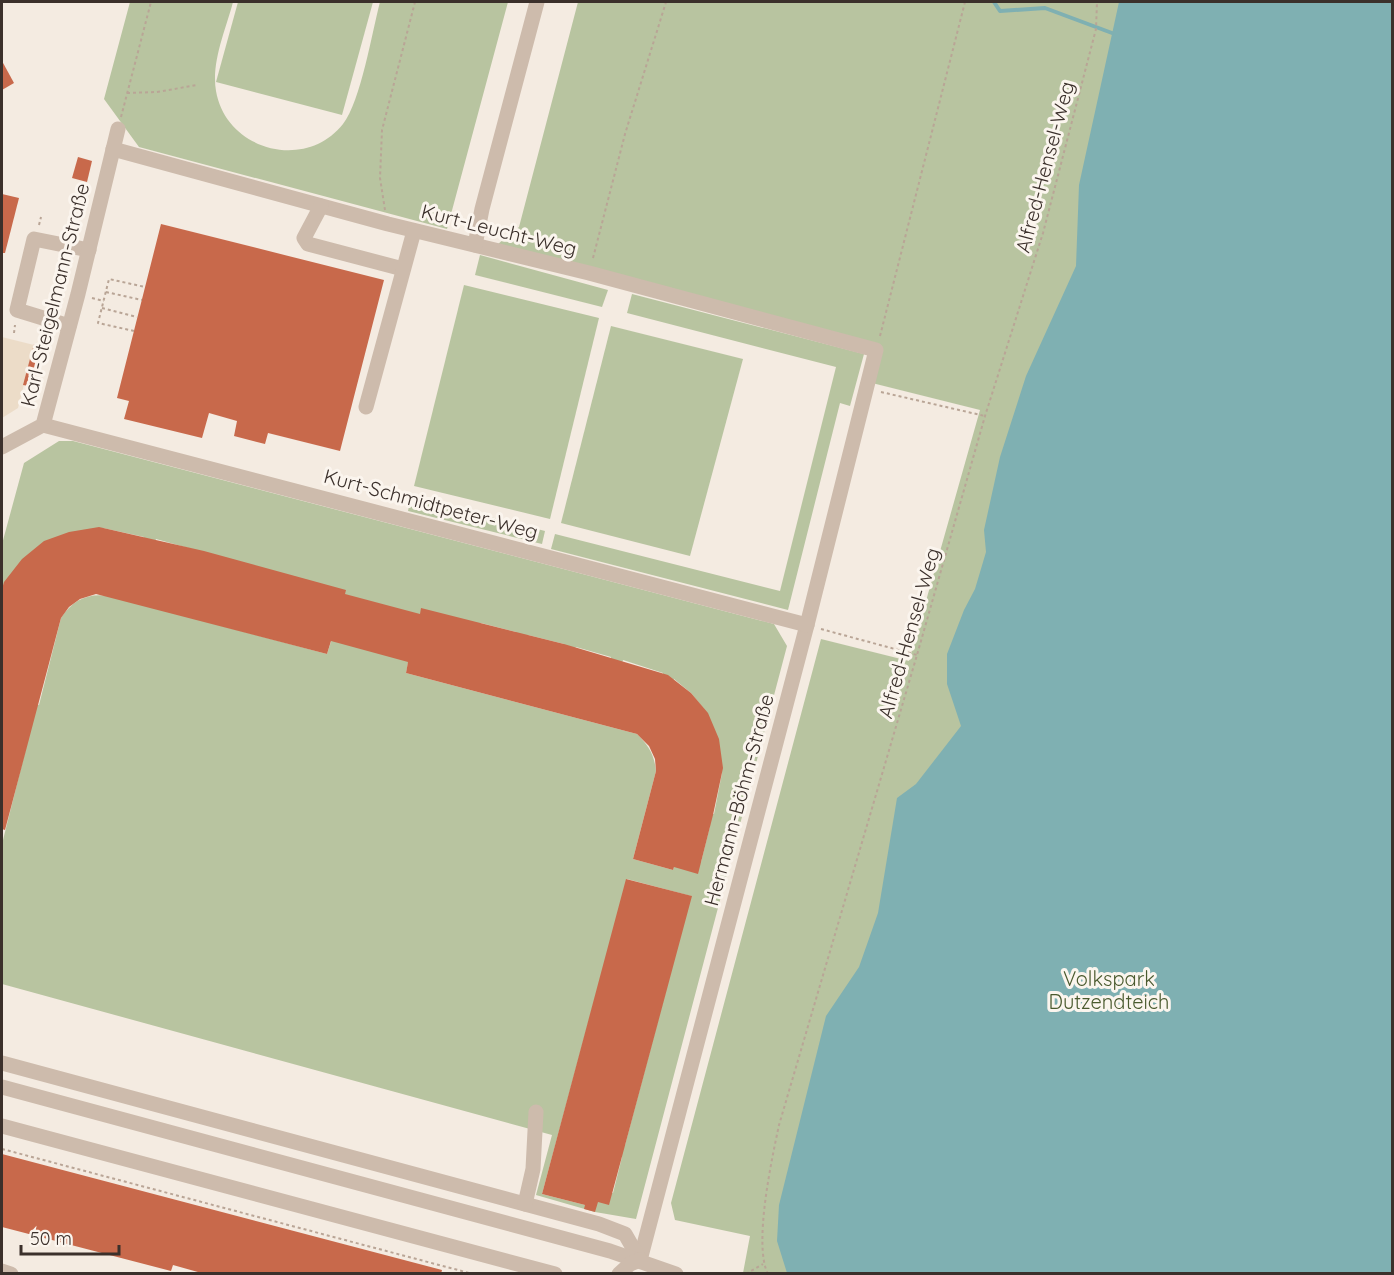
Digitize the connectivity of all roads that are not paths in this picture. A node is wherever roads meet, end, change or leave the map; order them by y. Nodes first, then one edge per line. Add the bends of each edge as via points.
1 (537, 2) edge
2 (118, 129) road end
3 (113, 149) junction
4 (321, 206) junction
5 (414, 231) junction
6 (475, 245) junction
7 (89, 250) junction
8 (403, 269) junction
9 (69, 326) junction
10 (876, 350) joint
11 (366, 407) dead end
12 (43, 425) junction
13 (2, 447) edge
14 (807, 625) junction
15 (2, 1063) edge
16 (2, 1087) edge
17 (536, 1112) dead end
18 (2, 1125) edge
19 (525, 1204) junction
20 (640, 1260) junction
21 (2, 1271) edge
22 (11, 1274) edge
23 (555, 1274) edge
24 (620, 1274) edge
25 (676, 1274) edge

1 - 6 street
2 - 3 street, Karl-Steigelmann-Straße
3 - 4 street, Kurt-Leucht-Weg
3 - 7 street, Karl-Steigelmann-Straße
4 - 5 street, Kurt-Leucht-Weg
4 - 8 street via 304,238 308,244
5 - 6 street, Kurt-Leucht-Weg
5 - 8 street
6 - 10 street, Kurt-Leucht-Weg
7 - 9 street, Karl-Steigelmann-Straße
7 - 9 street via 34,239 17,310
8 - 11 street
9 - 12 street, Karl-Steigelmann-Straße
10 - 14 street, Hermann-Böhm-Straße
12 - 13 street, Karl-Steigelmann-Straße
12 - 14 street, Kurt-Schmidtpeter-Weg
14 - 20 street, Hermann-Böhm-Straße
15 - 19 street
16 - 20 street
17 - 19 street via 533,1168
18 - 23 street
19 - 20 street via 625,1234
20 - 24 street
20 - 25 street
21 - 22 street

